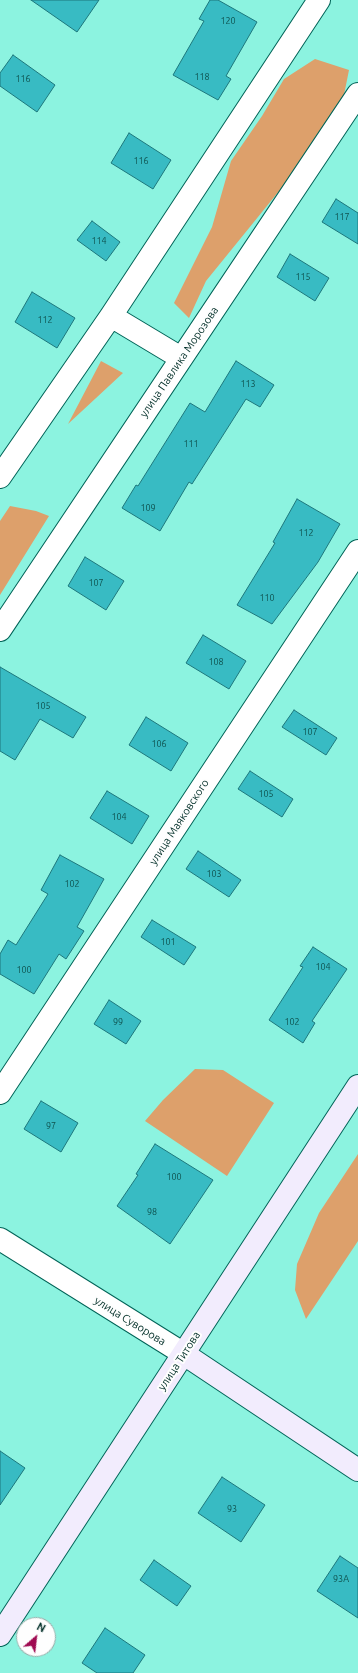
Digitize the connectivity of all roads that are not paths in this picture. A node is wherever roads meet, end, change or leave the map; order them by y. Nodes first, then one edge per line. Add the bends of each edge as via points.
1 (319, 0) edge
2 (358, 94) edge
3 (111, 316) junction
4 (181, 358) junction
5 (0, 477) edge
6 (358, 551) edge
7 (0, 630) edge
8 (358, 1086) edge
9 (0, 1093) edge
10 (0, 1239) edge
11 (184, 1354) junction
12 (358, 1470) edge
13 (0, 1635) edge

1 - 3 street
2 - 4 street, улица Павлика Морозова
3 - 4 street
3 - 5 street
4 - 7 street, улица Павлика Морозова
6 - 9 street, улица Маяковского
8 - 11 main road, улица Титова
10 - 11 street, улица Суворова
11 - 12 main road, улица Суворова
11 - 13 main road, улица Титова

